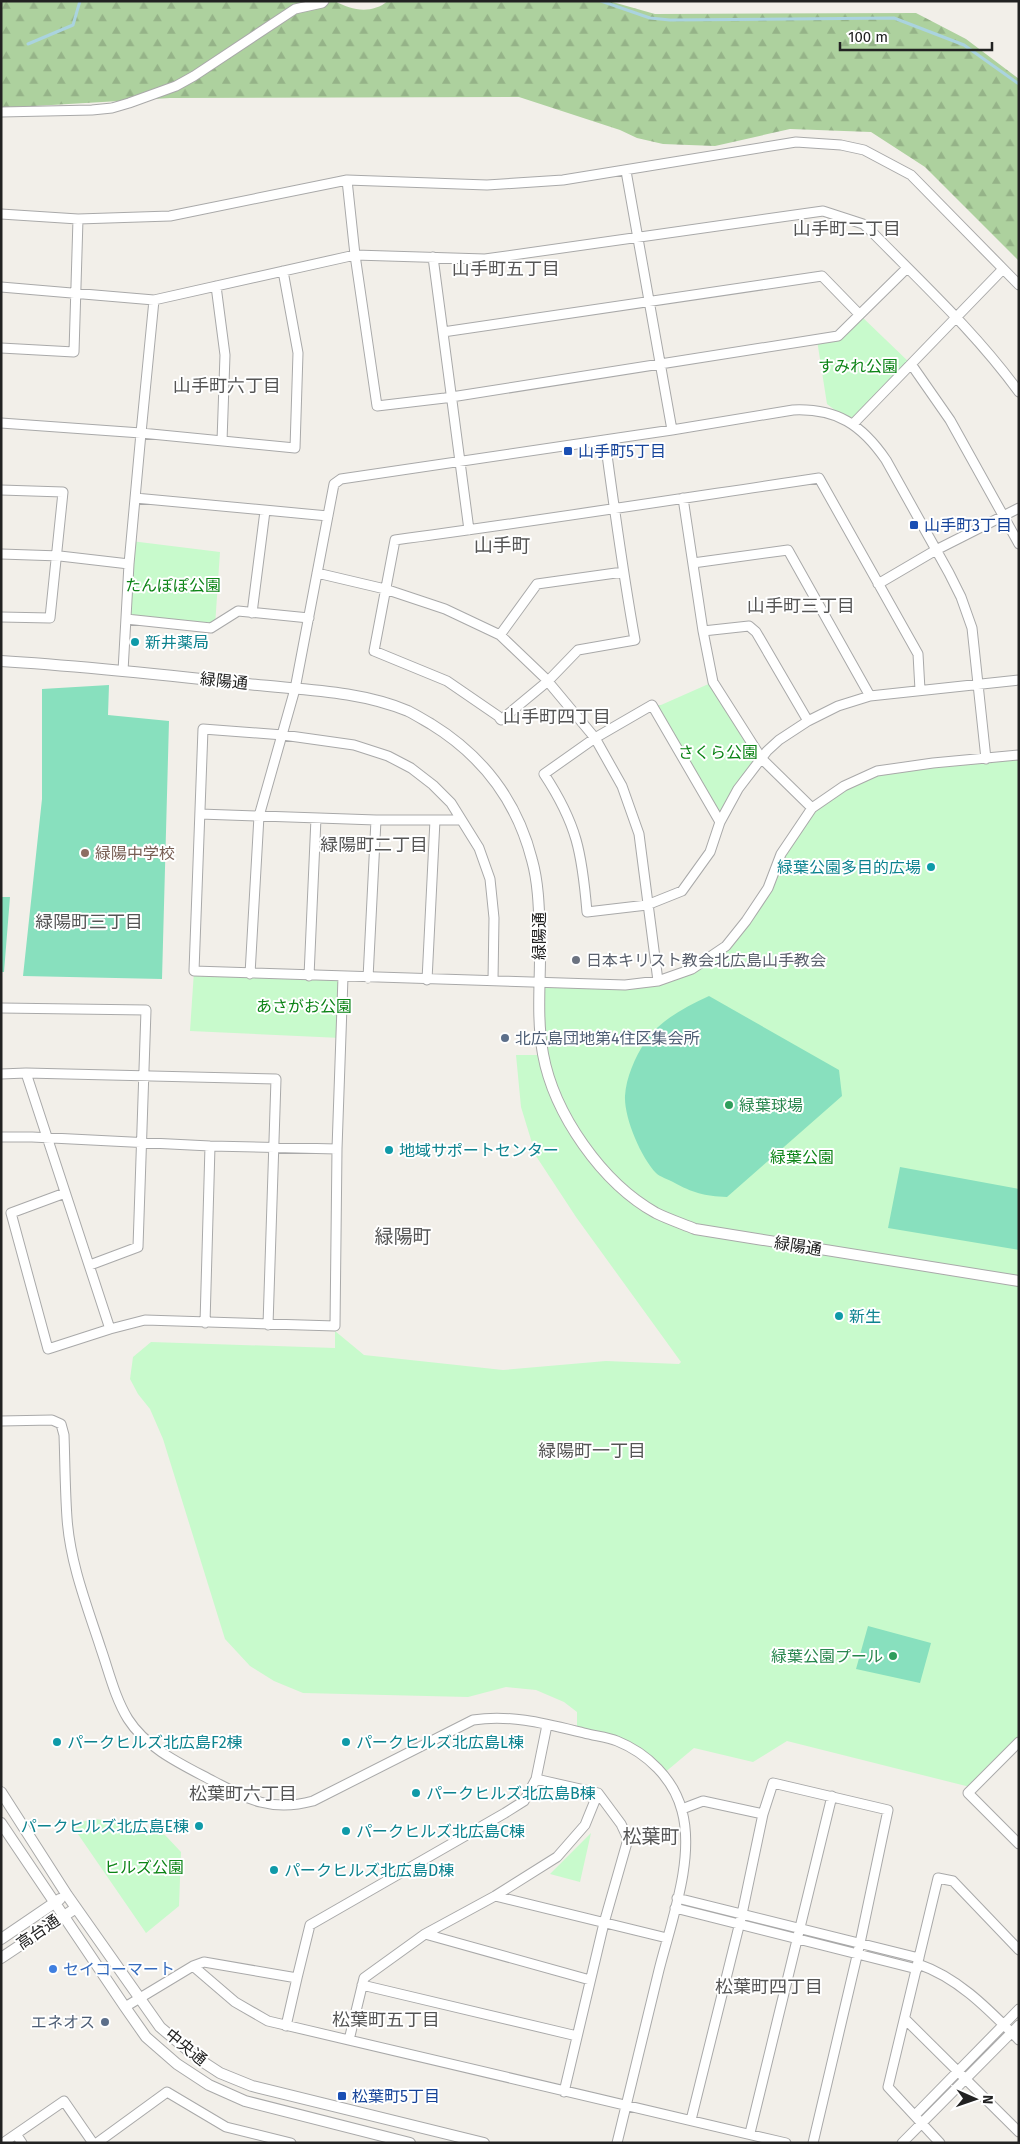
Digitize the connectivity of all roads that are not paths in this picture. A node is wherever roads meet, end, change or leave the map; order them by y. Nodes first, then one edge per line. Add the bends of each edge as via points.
1 (324, 1) edge
2 (1, 112) edge
3 (626, 171) junction
4 (347, 180) junction
5 (1, 214) edge
6 (78, 219) junction
7 (638, 237) junction
8 (355, 255) junction
9 (434, 257) junction
10 (907, 268) junction
11 (1003, 269) junction
12 (283, 271) junction
13 (1019, 285) edge
14 (216, 286) junction
15 (1, 288) edge
16 (76, 293) junction
17 (154, 300) junction
18 (649, 301) junction
19 (860, 314) junction
20 (957, 316) junction
21 (443, 332) junction
22 (1, 348) edge
23 (660, 364) junction
24 (911, 364) junction
25 (1019, 392) edge
26 (452, 397) junction
27 (1, 423) edge
28 (853, 424) junction
29 (672, 430) junction
30 (141, 433) junction
31 (605, 440) junction
32 (222, 441) junction
33 (460, 462) junction
34 (1, 490) edge
35 (135, 498) junction
36 (683, 498) junction
37 (614, 508) junction
38 (1019, 508) edge
39 (265, 511) junction
40 (328, 516) junction
41 (1004, 516) junction
42 (469, 530) junction
43 (1019, 544) edge
44 (936, 550) junction
45 (1, 554) edge
46 (56, 556) junction
47 (693, 563) junction
48 (129, 564) junction
49 (623, 572) junction
50 (317, 573) junction
51 (878, 584) junction
52 (385, 589) junction
53 (252, 613) junction
54 (1, 617) edge
55 (309, 618) junction
56 (126, 619) junction
57 (703, 631) junction
58 (500, 635) junction
59 (1, 661) edge
60 (123, 671) junction
61 (1019, 680) edge
62 (548, 681) junction
63 (978, 685) junction
64 (296, 689) junction
65 (920, 690) junction
66 (870, 696) junction
67 (808, 721) junction
68 (283, 735) junction
69 (595, 738) junction
70 (1019, 755) edge
71 (762, 759) junction
72 (986, 759) junction
73 (812, 808) junction
74 (200, 814) junction
75 (259, 816) junction
76 (316, 818) junction
77 (376, 820) junction
78 (435, 820) junction
79 (460, 820) junction
80 (720, 822) junction
81 (647, 905) junction
82 (250, 974) junction
83 (309, 976) junction
84 (343, 977) junction
85 (368, 978) junction
86 (427, 980) junction
87 (493, 980) junction
88 (658, 981) junction
89 (538, 983) junction
90 (1, 1008) edge
91 (26, 1073) junction
92 (1, 1074) edge
93 (144, 1076) junction
94 (1, 1137) edge
95 (47, 1138) junction
96 (142, 1142) junction
97 (210, 1146) junction
98 (274, 1147) junction
99 (337, 1149) junction
100 (65, 1193) junction
101 (90, 1265) junction
102 (1019, 1281) edge
103 (205, 1323) junction
104 (268, 1325) junction
105 (110, 1329) junction
106 (1, 1421) edge
107 (547, 1725) junction
108 (1019, 1742) edge
109 (536, 1779) junction
110 (1, 1792) edge
111 (598, 1793) junction
112 (832, 1796) junction
113 (682, 1809) junction
114 (762, 1814) junction
115 (1, 1823) edge
116 (1017, 1840) edge
117 (67, 1895) junction
118 (495, 1896) junction
119 (677, 1898) junction
120 (54, 1903) junction
121 (76, 1908) junction
122 (675, 1908) junction
123 (742, 1914) junction
124 (63, 1916) junction
125 (604, 1923) junction
126 (739, 1924) junction
127 (800, 1928) junction
128 (425, 1934) junction
129 (667, 1938) junction
130 (1, 1939) edge
131 (797, 1939) junction
132 (860, 1943) junction
133 (1019, 1950) edge
134 (858, 1954) junction
135 (1, 1958) edge
136 (918, 1964) junction
137 (193, 1966) junction
138 (297, 1978) junction
139 (590, 1980) junction
140 (362, 1985) junction
141 (140, 1999) junction
142 (125, 2007) junction
143 (1019, 2009) edge
144 (905, 2018) junction
145 (1003, 2024) junction
146 (1019, 2025) edge
147 (286, 2026) junction
148 (1011, 2032) junction
149 (577, 2036) junction
150 (349, 2040) junction
151 (1019, 2040) edge
152 (963, 2075) junction
153 (564, 2092) junction
154 (626, 2105) junction
155 (915, 2116) junction
156 (691, 2120) junction
157 (922, 2123) junction
158 (1019, 2132) edge
159 (750, 2133) junction
160 (16, 2134) junction
161 (3, 2143) edge
162 (22, 2143) edge
163 (95, 2143) edge
164 (291, 2143) edge
165 (410, 2143) edge
166 (484, 2143) edge
167 (617, 2143) edge
168 (786, 2143) edge
169 (813, 2143) edge
170 (902, 2143) edge
171 (940, 2143) edge

1 - 2 street via 296,9 176,86 128,103 92,110
3 - 4 street via 563,180 487,185
3 - 7 street
3 - 11 street via 796,142 864,150 911,175
4 - 6 street via 170,216
4 - 8 street
5 - 6 street
6 - 16 street
7 - 9 street via 485,259
7 - 10 street via 823,211 863,224
7 - 18 street
8 - 9 street
8 - 12 street
8 - 26 street via 376,406
9 - 21 street
10 - 19 street
10 - 20 street
11 - 13 street
11 - 20 street
12 - 14 street
12 - 32 street via 298,353 295,448
14 - 17 street
14 - 32 street via 225,355
15 - 16 street
16 - 17 street
16 - 22 street via 74,352
17 - 30 street
18 - 19 street via 822,276
18 - 21 street
18 - 23 street
19 - 23 street via 838,336
20 - 24 street
20 - 25 street
21 - 26 street
23 - 26 street
23 - 29 street
24 - 28 street
24 - 41 street via 950,420
26 - 33 street
27 - 30 street
28 - 29 street via 829,412 809,409
28 - 44 street via 873,441 886,460
29 - 31 street
30 - 32 street
30 - 35 street
31 - 33 street
31 - 37 street
33 - 40 street via 341,479 334,484
33 - 42 street
34 - 46 street via 63,492
35 - 39 street
35 - 48 street
36 - 37 street
36 - 47 street
36 - 51 street via 819,478
37 - 42 street
37 - 49 street
38 - 41 street
39 - 40 street
39 - 53 street
40 - 50 street
41 - 43 street
41 - 44 street
42 - 52 street via 395,540
44 - 51 street
44 - 63 street via 961,597 972,628
45 - 46 street
46 - 48 street
46 - 54 street via 50,618
47 - 57 street
47 - 66 street via 788,550
48 - 56 street
49 - 58 street via 537,584
49 - 62 street via 635,640 578,650
50 - 52 street
50 - 55 street
51 - 65 street via 918,654
52 - 58 street via 445,609
52 - 62 street via 374,651 447,681 501,720
53 - 55 street
53 - 56 street via 238,611 211,628
55 - 64 street
56 - 60 street
57 - 67 street via 749,626 756,632
57 - 71 street via 713,682
58 - 62 street
59 - 60 street, 緑陽通
60 - 64 street, 緑陽通
61 - 63 street
62 - 69 street
63 - 65 street
63 - 72 street
64 - 68 street
64 - 89 street, 緑陽通 via 369,697 410,712 446,734 486,768 519,822 533,861 540,941
65 - 66 street
66 - 67 street via 838,706
67 - 71 street via 779,740
68 - 74 street via 203,729
68 - 75 street
68 - 79 street via 354,745 388,756 433,785 451,804
69 - 80 street via 652,705
69 - 81 street via 622,786 639,834
69 - 81 street via 544,774 570,819 583,867 587,912
70 - 72 street
71 - 73 street
71 - 80 street via 738,789
72 - 73 street via 877,771 844,786
73 - 88 street via 781,854 768,888 726,946 692,969
74 - 75 street
74 - 82 street via 194,971
75 - 76 street
75 - 82 street
76 - 77 street
76 - 83 street
77 - 78 street
77 - 85 street
78 - 79 street
78 - 86 street
79 - 87 street via 479,848 490,879 494,918
80 - 81 street via 710,852 682,892
81 - 88 street
82 - 83 street
83 - 84 street
84 - 85 street
84 - 99 street
85 - 86 street
86 - 87 street
87 - 89 street
88 - 89 street via 625,985
89 - 102 street, 緑陽通 via 544,1055 563,1112 596,1160 622,1189 656,1213 695,1229
90 - 93 street via 146,1010
91 - 92 street
91 - 93 street
91 - 95 street
93 - 96 street
93 - 98 street via 276,1079
94 - 95 street
95 - 96 street
95 - 100 street
96 - 97 street
96 - 101 street via 138,1247
97 - 98 street
97 - 103 street
98 - 99 street
98 - 104 street
99 - 104 street via 335,1326
100 - 101 street
100 - 105 street via 11,1213 48,1349
101 - 105 street
103 - 104 street
103 - 105 street via 145,1320
106 - 107 street via 52,1420 61,1424 71,1547 81,1589 115,1691 129,1720 173,1760 248,1799 277,1806 296,1806 313,1801 473,1720 501,1717
107 - 109 street
107 - 113 street via 616,1740 635,1749 663,1774
108 - 116 street via 968,1793
109 - 111 street
109 - 138 street via 524,1801 506,1813 310,1925
110 - 117 street, 中央通
111 - 118 street via 585,1825 557,1857
111 - 125 street via 628,1839
112 - 114 street via 773,1782
112 - 127 street
112 - 132 street via 888,1810
113 - 114 street via 703,1801
113 - 119 street via 686,1849
114 - 123 street
115 - 120 street, 中央通
117 - 120 street, 高台通
117 - 121 street, 中央通
118 - 125 street
118 - 128 street
119 - 122 street
119 - 123 street
120 - 124 street, 中央通
120 - 130 street, 高台通
121 - 124 street, 高台通
121 - 141 street, 中央通
122 - 126 street
122 - 129 street
123 - 126 street
123 - 127 street
124 - 135 street, 高台通
124 - 142 street, 中央通
125 - 129 street
125 - 139 street
126 - 131 street
126 - 156 street
127 - 131 street
127 - 132 street
128 - 139 street
128 - 140 street via 364,1978
129 - 154 street
131 - 134 street
131 - 159 street
132 - 134 street
132 - 136 street
133 - 136 street via 953,1881 938,1878
134 - 136 street
134 - 169 street
136 - 144 street
136 - 145 street via 949,1978
137 - 138 street via 204,1962
137 - 141 street
137 - 147 street via 235,2002 268,2021
138 - 147 street
139 - 149 street
140 - 149 street
140 - 150 street
141 - 142 street
141 - 166 street, 中央通 via 160,2026 184,2048 220,2072 252,2086
142 - 165 street, 中央通 via 146,2037 176,2064 208,2085 254,2104
143 - 145 street
144 - 152 street
144 - 155 street via 888,2087
145 - 148 street
145 - 152 street
146 - 148 street
147 - 150 street
148 - 151 street
148 - 152 street
149 - 153 street
150 - 153 street
152 - 155 street
152 - 157 street
152 - 158 street
153 - 154 street
154 - 156 street
154 - 167 street
155 - 157 street
156 - 159 street
157 - 170 street
157 - 171 street
159 - 168 street
160 - 161 street
160 - 162 street
160 - 163 street via 64,2101
163 - 164 street via 167,2092 226,2127

